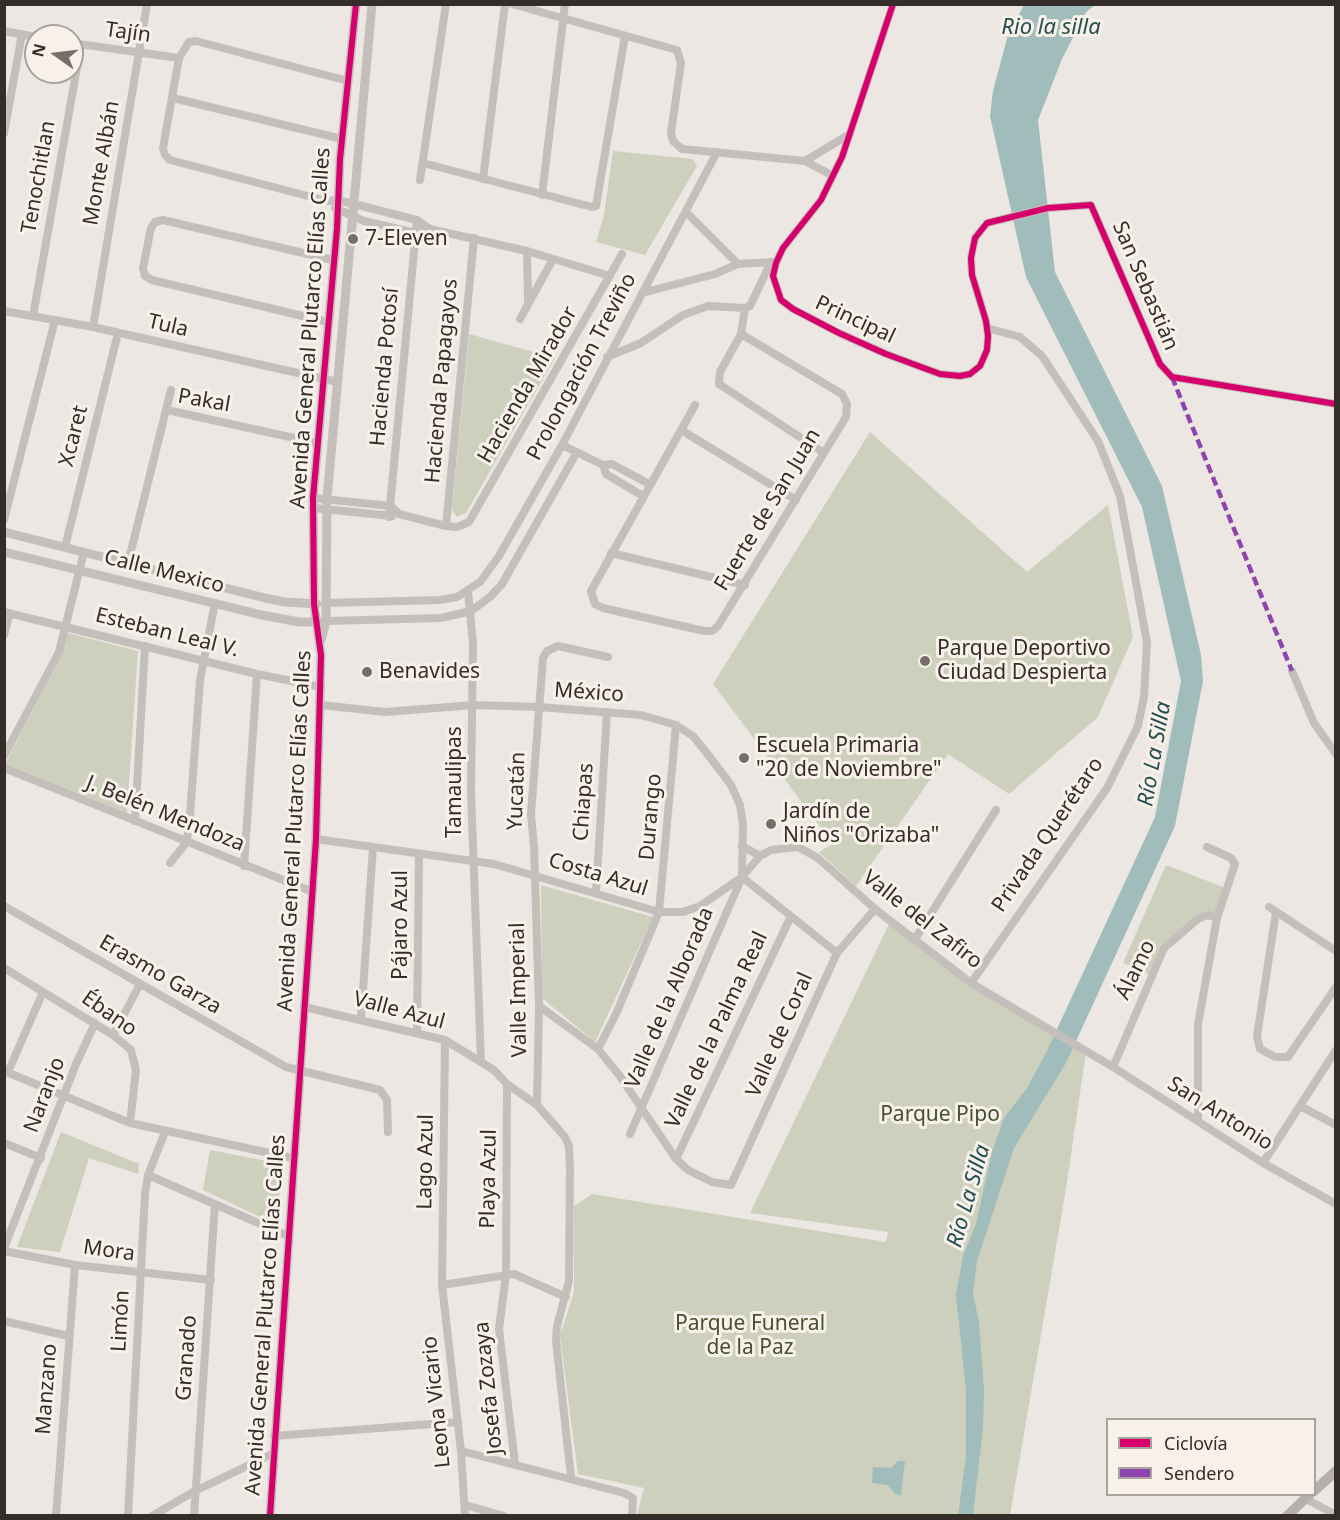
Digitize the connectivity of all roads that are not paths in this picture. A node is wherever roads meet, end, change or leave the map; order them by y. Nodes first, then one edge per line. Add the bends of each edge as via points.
1 (147, 4) edge
2 (356, 4) edge
3 (372, 4) edge
4 (446, 4) edge
5 (505, 4) edge
6 (512, 4) edge
7 (565, 4) edge
8 (893, 4) edge
9 (563, 18) junction
10 (4, 31) edge
11 (22, 34) joint
12 (625, 36) junction
13 (84, 45) edge
14 (139, 52) junction
15 (179, 58) junction
16 (348, 81) junction
17 (70, 84) edge
18 (173, 98) junction
19 (4, 133) edge
20 (849, 134) junction
21 (342, 139) junction
22 (717, 153) junction
23 (340, 159) junction
24 (356, 161) junction
25 (805, 161) junction
26 (423, 163) junction
27 (832, 176) junction
28 (483, 179) junction
29 (420, 180) dead end
30 (542, 195) junction
31 (338, 200) junction
32 (327, 201) junction
33 (352, 204) junction
34 (1087, 205) joint
35 (337, 211) junction
36 (686, 212) junction
37 (351, 216) junction
38 (417, 220) junction
39 (430, 229) junction
40 (416, 233) junction
41 (474, 238) junction
42 (527, 251) junction
43 (622, 254) dead end
44 (553, 259) junction
45 (333, 260) junction
46 (773, 262) junction
47 (738, 264) junction
48 (610, 276) junction
49 (642, 293) junction
50 (528, 303) junction
51 (745, 308) junction
52 (4, 311) edge
53 (33, 316) junction
54 (520, 319) dead end
55 (55, 320) junction
56 (328, 322) junction
57 (93, 327) junction
58 (987, 328) junction
59 (118, 333) junction
60 (741, 334) junction
61 (607, 357) junction
62 (323, 379) junction
63 (338, 382) junction
64 (171, 390) dead end
65 (1335, 404) edge
66 (695, 405) dead end
67 (166, 410) junction
68 (681, 430) junction
69 (317, 443) junction
70 (562, 445) junction
71 (577, 453) junction
72 (824, 453) junction
73 (603, 465) junction
74 (650, 484) junction
75 (643, 496) junction
76 (314, 498) junction
77 (327, 498) junction
78 (796, 500) junction
79 (391, 506) junction
80 (313, 508) junction
81 (327, 509) junction
82 (399, 514) junction
83 (389, 517) junction
84 (4, 520) edge
85 (446, 526) junction
86 (4, 532) edge
87 (65, 548) junction
88 (4, 552) edge
89 (84, 552) junction
90 (611, 552) junction
91 (128, 563) junction
92 (80, 571) junction
93 (745, 585) junction
94 (468, 592) junction
95 (215, 603) junction
96 (326, 603) junction
97 (314, 604) junction
98 (471, 611) junction
99 (7, 613) edge
100 (326, 621) junction
101 (315, 622) junction
102 (67, 626) junction
103 (4, 635) edge
104 (321, 642) junction
105 (145, 646) junction
106 (608, 657) dead end
107 (202, 660) junction
108 (1292, 671) dead end
109 (257, 674) junction
110 (321, 687) junction
111 (321, 705) junction
112 (474, 705) junction
113 (538, 707) junction
114 (607, 712) junction
115 (676, 725) junction
116 (1335, 754) edge
117 (4, 756) edge
118 (4, 768) edge
119 (996, 810) dead end
120 (135, 821) junction
121 (316, 839) junction
122 (186, 843) junction
123 (742, 846) junction
124 (1207, 847) dead end
125 (373, 848) junction
126 (419, 855) junction
127 (760, 856) junction
128 (473, 860) junction
129 (170, 863) dead end
130 (244, 866) junction
131 (535, 875) junction
132 (742, 877) junction
133 (313, 892) junction
134 (596, 893) junction
135 (4, 906) edge
136 (1269, 907) dead end
137 (876, 909) junction
138 (659, 912) junction
139 (1276, 912) junction
140 (791, 916) junction
141 (1217, 918) junction
142 (915, 939) junction
143 (1335, 951) edge
144 (837, 953) junction
145 (4, 968) edge
146 (971, 982) junction
147 (140, 984) junction
148 (1335, 987) edge
149 (43, 992) junction
150 (539, 1006) junction
151 (304, 1007) junction
152 (361, 1018) junction
153 (95, 1023) junction
154 (417, 1032) junction
155 (113, 1035) junction
156 (445, 1040) junction
157 (598, 1049) junction
158 (1335, 1050) edge
159 (1086, 1052) joint
160 (481, 1062) junction
161 (1113, 1067) junction
162 (6, 1071) edge
163 (299, 1072) junction
164 (507, 1084) junction
165 (63, 1097) junction
166 (537, 1105) junction
167 (1300, 1106) junction
168 (642, 1108) junction
169 (1198, 1121) junction
170 (130, 1123) junction
171 (1335, 1125) edge
172 (165, 1132) junction
173 (388, 1132) dead end
174 (630, 1134) dead end
175 (4, 1143) edge
176 (41, 1158) junction
177 (292, 1158) junction
178 (676, 1159) junction
179 (1263, 1163) junction
180 (148, 1175) junction
181 (215, 1204) junction
182 (1335, 1204) edge
183 (288, 1236) junction
184 (4, 1249) edge
185 (75, 1265) junction
186 (142, 1274) junction
187 (506, 1274) junction
188 (210, 1280) junction
189 (442, 1285) junction
190 (566, 1297) junction
191 (4, 1321) edge
192 (68, 1336) junction
193 (458, 1422) junction
194 (274, 1436) junction
195 (461, 1452) junction
196 (272, 1454) junction
197 (515, 1464) junction
198 (1335, 1471) edge
199 (571, 1478) junction
200 (1316, 1489) edge
201 (195, 1491) junction
202 (1309, 1496) edge
203 (1311, 1496) edge
204 (465, 1505) junction
205 (56, 1515) edge
206 (128, 1515) edge
207 (152, 1515) edge
208 (194, 1515) edge
209 (270, 1515) edge
210 (465, 1515) edge
211 (504, 1515) edge
212 (632, 1515) edge
213 (1287, 1515) edge
214 (1335, 1515) edge

1 - 14 street, Monte Albán
2 - 16 street, Avenida General Plutarco Elías Calles
3 - 24 street, Avenida General Plutarco Elías Calles
4 - 26 street
5 - 28 street
6 - 9 street
7 - 9 street
8 - 20 street
9 - 12 street
9 - 30 street
10 - 11 street
11 - 19 street
12 - 22 street via 677,50 681,63 673,141 682,149
12 - 30 street via 596,206
13 - 14 street, Tajín
14 - 15 street, Tajín
14 - 57 street, Monte Albán
15 - 16 street via 189,42 196,41
15 - 18 street
16 - 21 street, Avenida General Plutarco Elías Calles
17 - 53 street, Tenochitlan
18 - 21 street
18 - 32 street via 163,148 170,160
20 - 25 street
20 - 27 street
21 - 23 street, Avenida General Plutarco Elías Calles
22 - 25 street
22 - 36 street, Prolongación Treviño
23 - 24 street
23 - 31 street, Avenida General Plutarco Elías Calles
24 - 33 street, Avenida General Plutarco Elías Calles
25 - 27 street
26 - 28 street
26 - 29 street
27 - 46 street via 821,200
28 - 30 street
31 - 32 street
31 - 33 street
31 - 35 street, Avenida General Plutarco Elías Calles
32 - 35 street
33 - 37 street, Avenida General Plutarco Elías Calles
33 - 38 street
34 - 58 street, Principal via 1048,207 987,224 975,238 972,275
34 - 65 street, San Sebastián via 1160,364 1172,377
35 - 37 street
35 - 45 street, Avenida General Plutarco Elías Calles
36 - 47 street
36 - 49 street, Prolongación Treviño
37 - 40 street
37 - 63 street, Avenida General Plutarco Elías Calles
38 - 39 street
38 - 40 street, Hacienda Potosí
39 - 40 street
39 - 41 street
40 - 79 street, Hacienda Potosí
41 - 42 street
41 - 85 street, Hacienda Papagayos
42 - 44 street
42 - 50 street
43 - 48 street, Hacienda Mirador
44 - 48 street
44 - 50 street
45 - 56 street, Avenida General Plutarco Elías Calles
45 - 56 street via 163,220 151,228 143,268 145,276 152,280
46 - 47 street
46 - 51 street via 753,302
46 - 58 street, Principal via 776,290 793,309 848,337 940,374 960,376 980,366 987,351
47 - 49 street via 716,274
48 - 85 street, Hacienda Mirador via 473,517 457,527
49 - 61 street, Prolongación Treviño
50 - 54 street
51 - 60 street
51 - 61 street via 708,306 683,315 641,343
52 - 53 street, Tula
53 - 55 street, Tula
55 - 57 street, Tula
55 - 84 street
56 - 62 street, Avenida General Plutarco Elías Calles
57 - 59 street, Tula
58 - 146 street, Privada Querétaro via 1020,338 1042,356 1098,441 1120,496 1147,642 1138,726 1107,788
59 - 62 street, Tula
59 - 87 street, Xcaret
60 - 72 street via 720,372 718,384
60 - 72 street, Fuerte de San Juan via 842,394 847,404 846,417
61 - 70 street, Prolongación Treviño
62 - 63 street, Tula
62 - 69 street, Avenida General Plutarco Elías Calles
63 - 77 street, Avenida General Plutarco Elías Calles
64 - 67 street
66 - 68 street
67 - 69 street, Pakal
67 - 91 street, Pakal
68 - 74 street
68 - 78 street
69 - 76 street, Avenida General Plutarco Elías Calles
70 - 71 street
70 - 94 street, Prolongación Treviño via 499,556
71 - 73 street
71 - 98 street, Prolongación Treviño via 502,584
72 - 78 street, Fuerte de San Juan
73 - 74 street via 612,464
73 - 75 street via 606,474
74 - 75 street
75 - 90 street
76 - 77 street
76 - 80 street, Avenida General Plutarco Elías Calles
77 - 79 street
77 - 81 street, Avenida General Plutarco Elías Calles
78 - 93 street, Fuerte de San Juan
79 - 82 street
79 - 83 street, Hacienda Potosí
80 - 81 street
80 - 97 street, Avenida General Plutarco Elías Calles
81 - 83 street
81 - 96 street, Avenida General Plutarco Elías Calles
82 - 83 street
82 - 85 street
86 - 87 street, Calle Mexico
87 - 89 street, Calle Mexico
88 - 92 street, Calle Mexico
89 - 91 street, Calle Mexico
89 - 92 street
90 - 93 street
90 - 93 street, Fuerte de San Juan via 593,585 591,598 595,604 626,614 712,631
91 - 97 street, Calle Mexico via 266,598
92 - 95 street, Calle Mexico
92 - 102 street
94 - 96 street via 440,600
94 - 98 street
95 - 101 street, Calle Mexico via 283,620
95 - 107 street
96 - 97 street, Calle Mexico
96 - 100 street, Avenida General Plutarco Elías Calles
97 - 101 street, Avenida General Plutarco Elías Calles
98 - 100 street, Prolongación Treviño via 441,618
98 - 112 street
99 - 102 street, Esteban Leal V.
99 - 103 street
100 - 101 street, Calle Mexico
100 - 104 street, Avenida General Plutarco Elías Calles
101 - 104 street, Avenida General Plutarco Elías Calles
102 - 105 street, Esteban Leal V.
102 - 117 street via 49,674
104 - 110 street, Avenida General Plutarco Elías Calles
105 - 107 street, Esteban Leal V.
105 - 120 street
106 - 113 street, Yucatán via 553,647 543,658
107 - 109 street, Esteban Leal V.
107 - 122 street
108 - 116 street via 1314,723
109 - 110 street, Esteban Leal V.
109 - 130 street
110 - 111 street, Avenida General Plutarco Elías Calles
111 - 112 street, México via 386,712
111 - 121 street, Avenida General Plutarco Elías Calles
112 - 113 street, México
112 - 128 street, Tamaulipas
113 - 114 street, México
113 - 131 street, Yucatán via 531,814
114 - 115 street, México via 641,715
114 - 134 street, Chiapas
115 - 123 street, México via 693,736 731,785 740,805
115 - 138 street, Durango
118 - 120 street, J. Belén Mendoza
119 - 142 street
120 - 122 street, J. Belén Mendoza
121 - 125 street, Costa Azul
121 - 133 street, Avenida General Plutarco Elías Calles
122 - 129 street
122 - 130 street, J. Belén Mendoza
123 - 127 street
123 - 132 street, México
124 - 141 street via 1231,858 1235,864
125 - 126 street, Costa Azul
125 - 152 street
126 - 128 street, Costa Azul
126 - 154 street, Pájaro Azul
127 - 132 street
127 - 137 street, Valle del Zafiro via 786,846 808,850
128 - 131 street, Costa Azul
128 - 160 street, Tamaulipas
130 - 133 street, J. Belén Mendoza
131 - 134 street, Costa Azul
131 - 150 street, Valle Imperial
132 - 138 street, Costa Azul via 700,906 683,912
132 - 140 street
132 - 168 street, Valle de la Alborada
133 - 151 street, Avenida General Plutarco Elías Calles
134 - 138 street, Costa Azul
135 - 147 street, Erasmo Garza
136 - 139 street
137 - 142 street, Valle del Zafiro
137 - 144 street, Valle de Coral
138 - 157 street, Durango
139 - 143 street
139 - 148 street via 1257,1036 1260,1049 1275,1057 1288,1057
140 - 144 street
140 - 178 street, Valle de la Palma Real
141 - 161 street, Álamo via 1208,915 1198,919 1164,948
141 - 169 street via 1198,1024
142 - 146 street, Valle del Zafiro
144 - 178 street, Valle de Coral via 731,1185 703,1178
145 - 149 street, Ébano
146 - 159 street, Valle del Zafiro
147 - 155 street
147 - 163 street, Erasmo Garza
149 - 153 street, Ébano
149 - 162 street
150 - 157 street
150 - 166 street, Valle Imperial
151 - 152 street, Valle Azul
151 - 163 street, Avenida General Plutarco Elías Calles
152 - 154 street, Valle Azul
153 - 155 street, Ébano
153 - 165 street, Naranjo
154 - 156 street, Valle Azul
155 - 170 street, Ébano via 131,1050 135,1059
156 - 160 street, Valle Azul
156 - 189 street, Lago Azul
157 - 168 street
158 - 167 street
159 - 161 street, San Antonio
160 - 164 street, Valle Azul
161 - 169 street, San Antonio
162 - 165 street
163 - 173 street, Erasmo Garza via 380,1090 387,1100
163 - 177 street, Avenida General Plutarco Elías Calles
164 - 166 street, Valle Azul
164 - 187 street, Playa Azul
165 - 170 street
165 - 176 street, Naranjo
166 - 190 street, Valle Azul via 562,1132 569,1146 571,1207
167 - 171 street
167 - 179 street
168 - 174 street, Valle de la Alborada
168 - 178 street
169 - 179 street, San Antonio
170 - 172 street
172 - 177 street
172 - 180 street, Limón
175 - 176 street
176 - 184 street, Naranjo
177 - 183 street, Avenida General Plutarco Elías Calles
179 - 182 street, San Antonio
180 - 181 street
180 - 186 street, Limón
181 - 183 street
181 - 188 street, Granado
183 - 194 street, Avenida General Plutarco Elías Calles
184 - 185 street, Mora
185 - 186 street, Mora
185 - 192 street, Manzano
186 - 188 street, Mora
186 - 206 street, Limón
187 - 189 street
187 - 190 street via 519,1275
187 - 197 street, Josefa Zozaya via 499,1329
188 - 201 street, Granado
189 - 193 street, Leona Vicario
190 - 199 street, Valle Azul via 556,1341
191 - 192 street
192 - 205 street, Manzano
193 - 194 street
193 - 195 street, Leona Vicario
194 - 196 street, Avenida General Plutarco Elías Calles
195 - 197 street
195 - 204 street, Leona Vicario
196 - 201 street
196 - 209 street, Avenida General Plutarco Elías Calles
197 - 199 street
198 - 200 main road
199 - 212 street via 633,1498
201 - 207 street
201 - 208 street, Granado
202 - 213 main road
203 - 214 street
204 - 210 street, Leona Vicario
204 - 211 street

